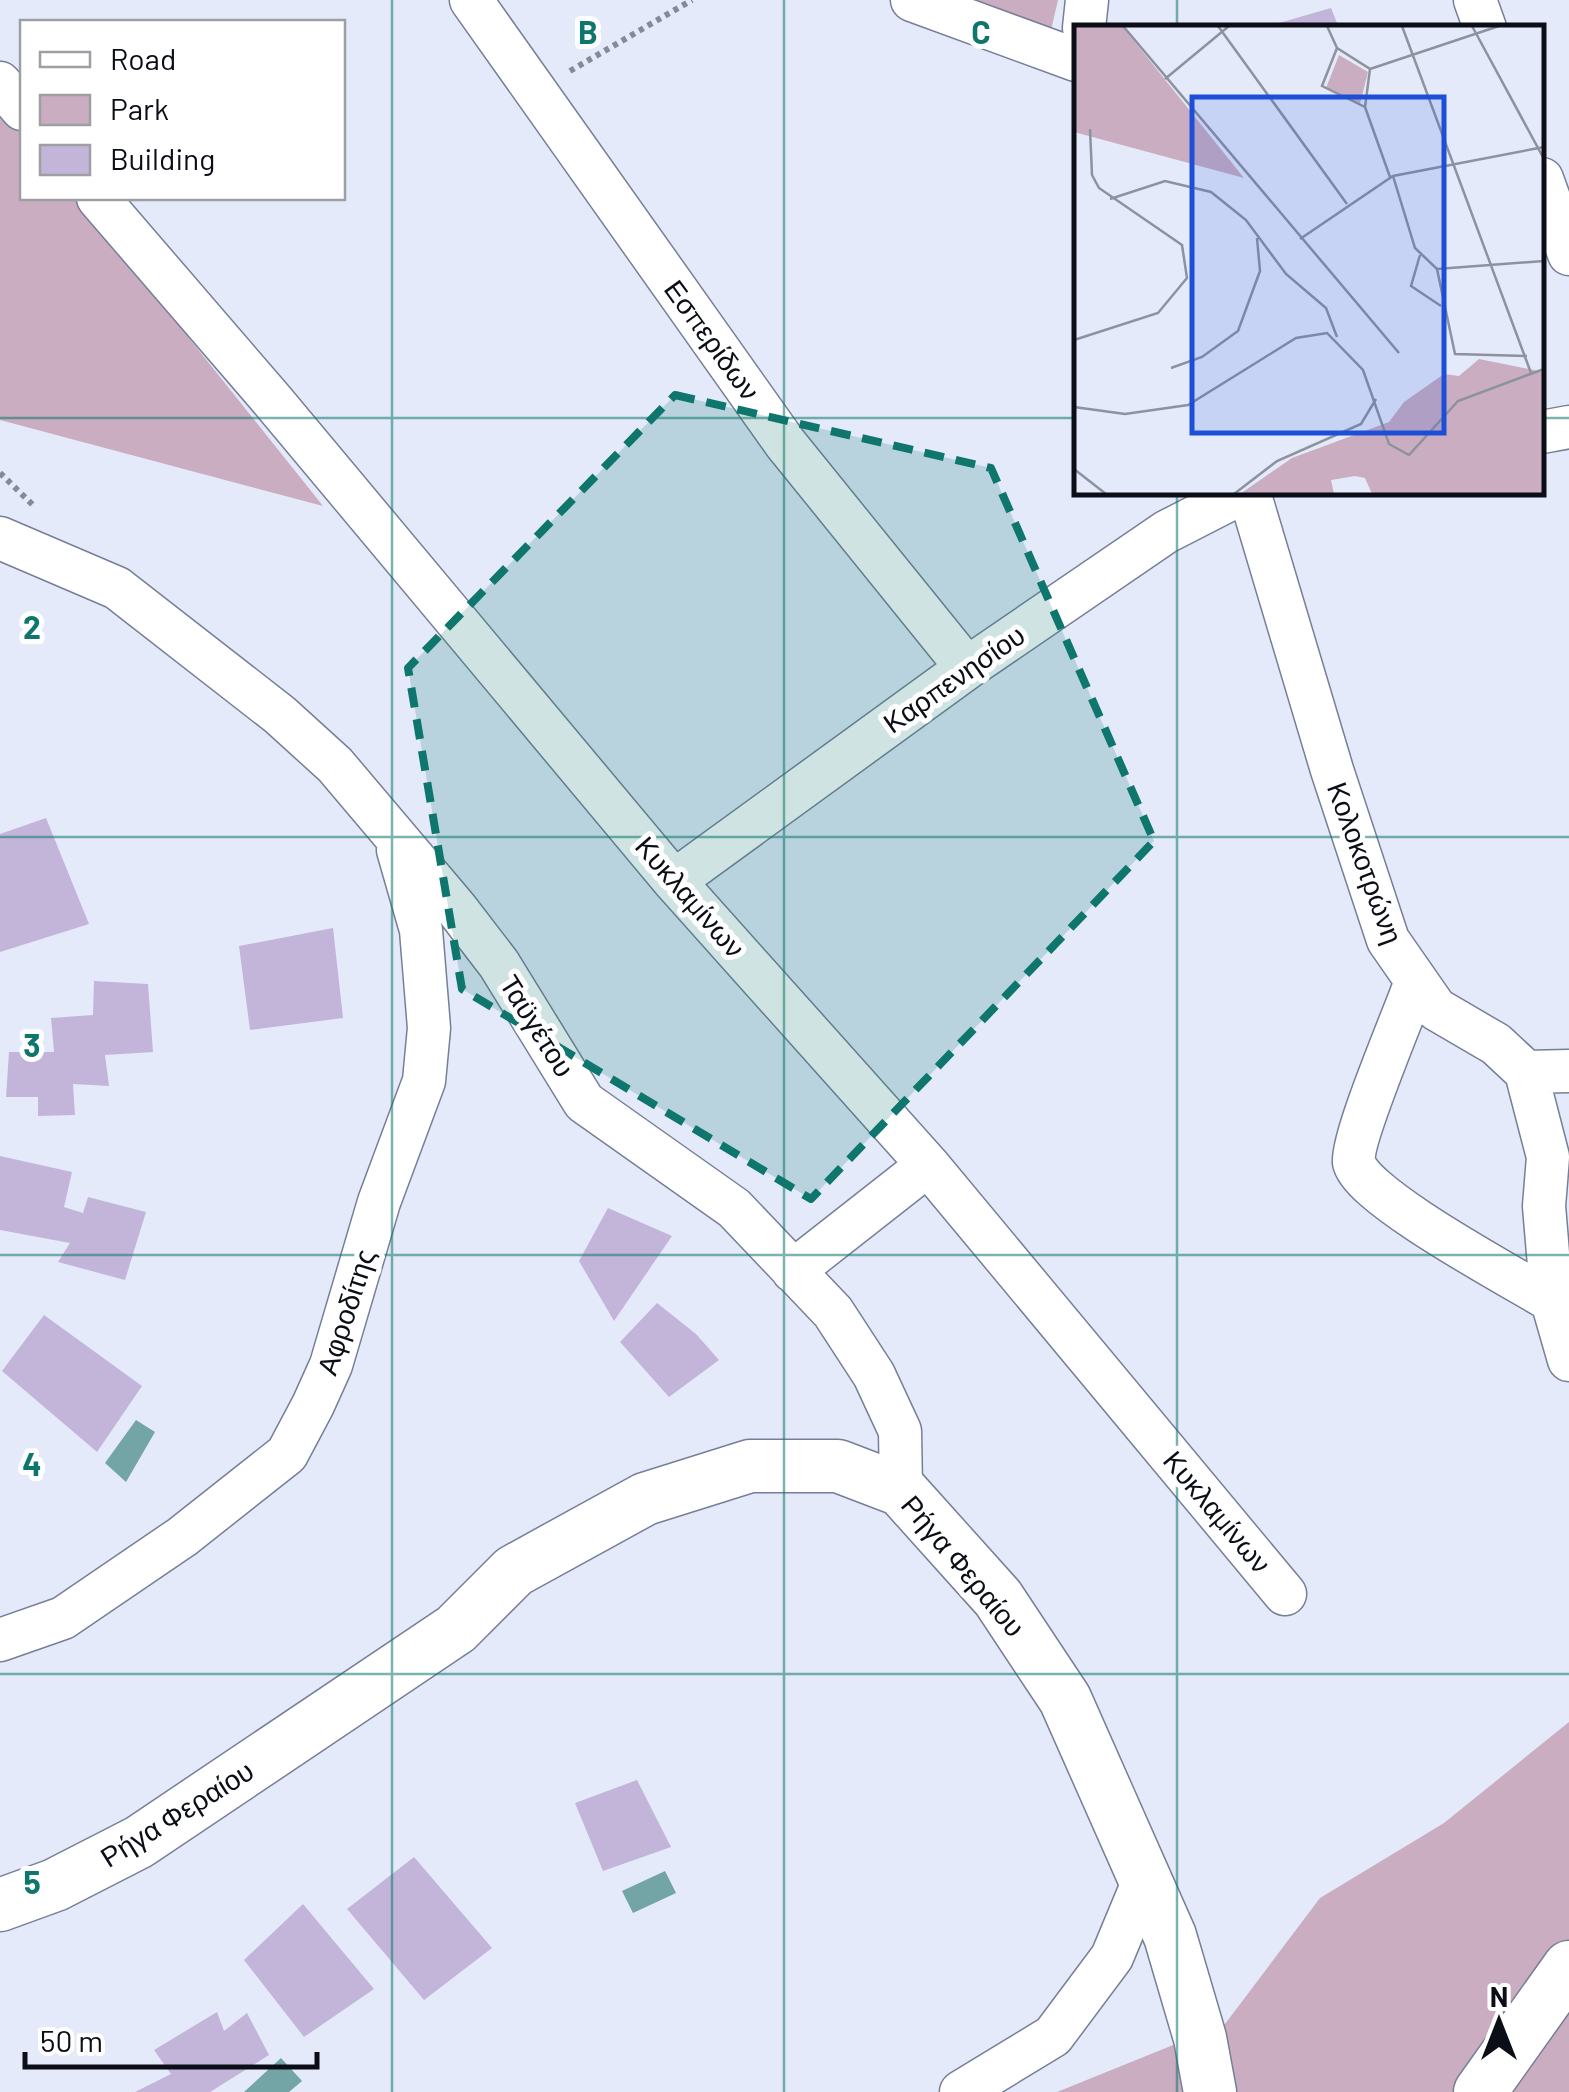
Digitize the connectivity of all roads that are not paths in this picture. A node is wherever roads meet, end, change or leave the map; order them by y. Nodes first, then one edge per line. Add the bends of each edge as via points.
1 (471, 0) edge
2 (912, 0) edge
3 (1088, 0) edge
4 (1475, 0) edge
5 (1084, 25) edge
6 (1485, 25) edge
7 (1074, 59) edge
8 (0, 83) edge
9 (20, 107) edge
10 (1544, 185) edge
11 (100, 200) edge
12 (1569, 254) edge
13 (1569, 426) edge
14 (1544, 432) edge
15 (1238, 495) edge
16 (1240, 495) edge
17 (0, 538) edge
18 (967, 668) junction
19 (392, 830) junction
20 (674, 881) junction
21 (1416, 981) junction
22 (1569, 1071) edge
23 (1526, 1072) junction
24 (928, 1165) junction
25 (793, 1272) junction
26 (1552, 1300) junction
27 (1569, 1360) edge
28 (901, 1490) junction
29 (1285, 1594) dead end
30 (0, 1640) edge
31 (1144, 1880) junction
32 (0, 1905) edge
33 (1569, 1967) edge
34 (961, 2092) edge
35 (1210, 2092) edge
36 (1480, 2092) edge

1 - 18 street, Εσπερίδων via 785,442
2 - 7 street
3 - 5 street
4 - 6 street
8 - 9 street
10 - 12 street
11 - 20 street, Κυκλαμίνων
13 - 14 street
15 - 18 street, Καρπενησίου via 1166,532
16 - 21 street, Κολοκοτρώνη via 1388,940
17 - 19 street, Ταϋγέτου via 117,588 335,764
18 - 20 street, Καρπενησίου
19 - 25 street, Ταϋγέτου via 500,964 584,1102 734,1208
19 - 30 street, Αφροδίτης via 422,930 429,1028 424,1081 313,1405 287,1454 182,1537 63,1618
20 - 24 street, Κυκλαμίνων
21 - 23 street, Κολοκοτρώνη via 1436,1009 1496,1044
21 - 26 street via 1364,1118 1354,1159 1360,1178 1421,1223
22 - 23 street
23 - 26 street via 1548,1156 1544,1206
24 - 25 street
24 - 29 street, Κυκλαμίνων
25 - 28 street, Ταϋγέτου via 833,1312 874,1375 900,1431
26 - 27 street
28 - 31 street, Ρήγα Φεραίου via 998,1598 1065,1699
28 - 32 street, Ρήγα Φεραίου via 838,1466 750,1466 645,1498 514,1570 456,1629 139,1842
31 - 34 street via 1112,1957 1053,2036
31 - 35 street, Ρήγα Φεραίου via 1170,1936
33 - 36 street

